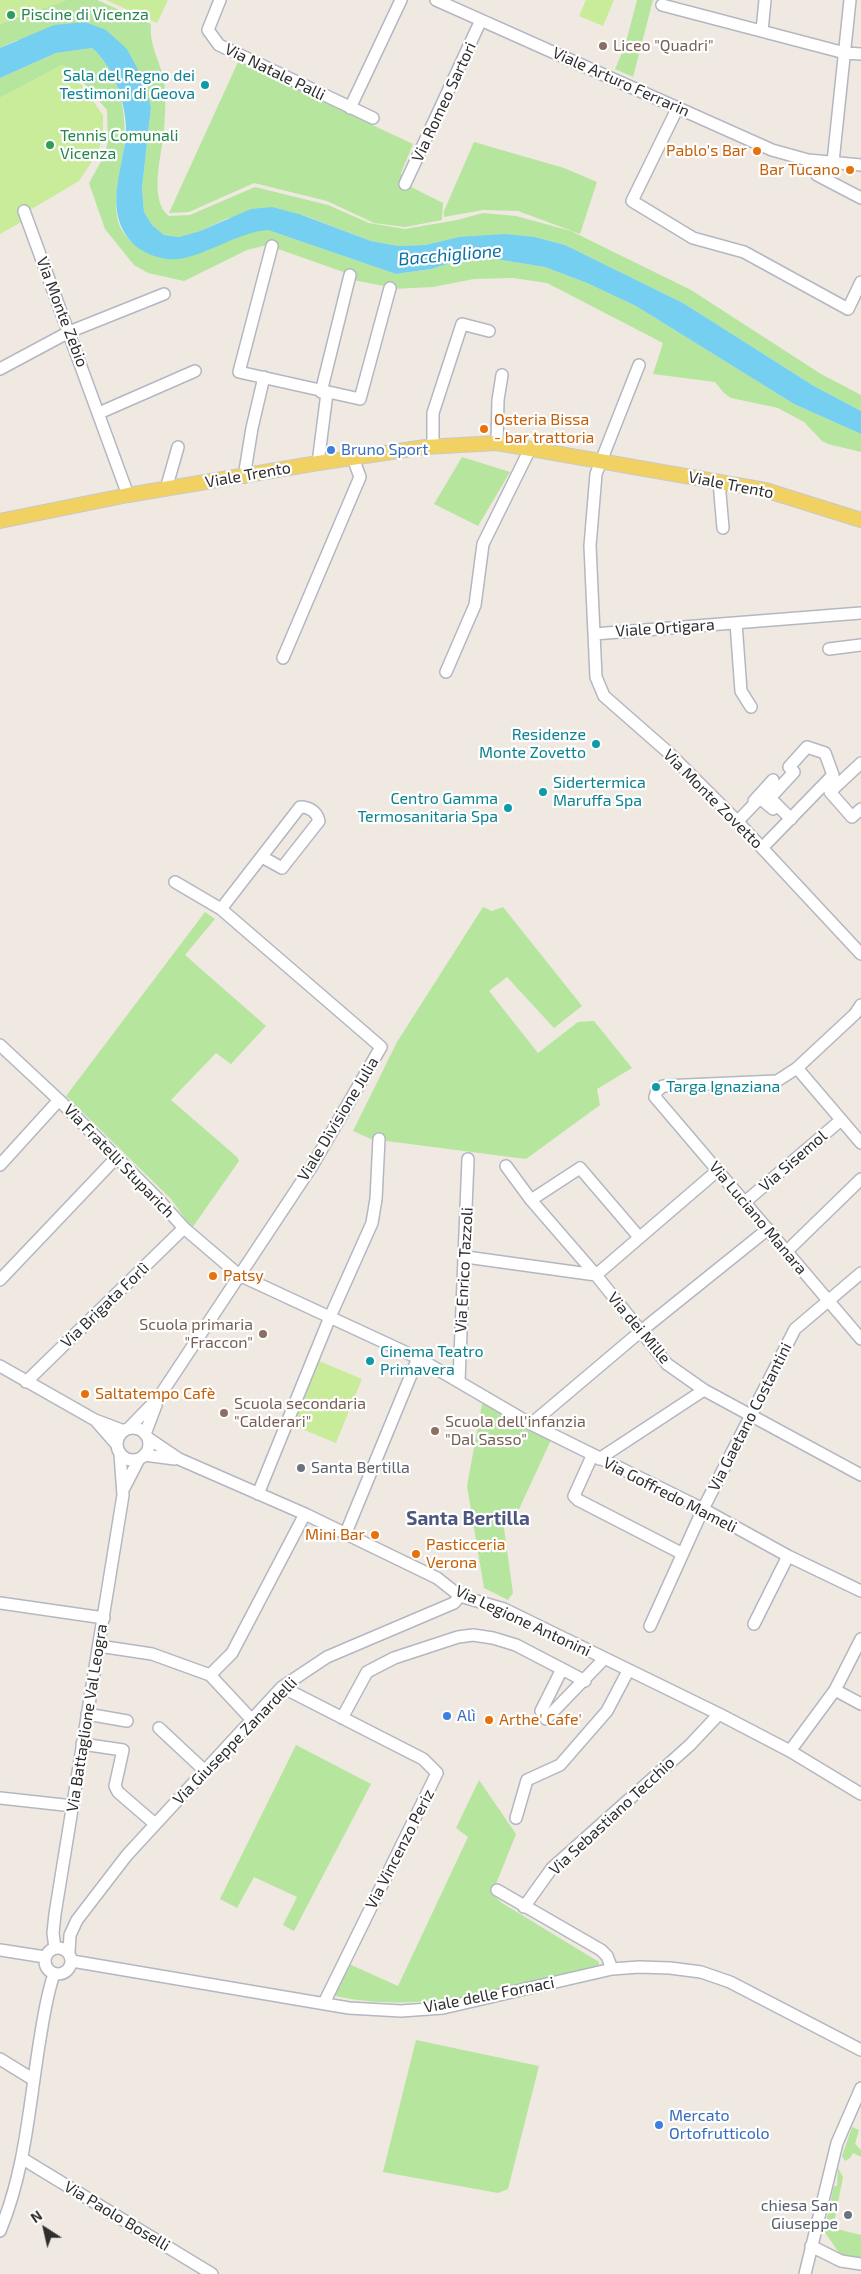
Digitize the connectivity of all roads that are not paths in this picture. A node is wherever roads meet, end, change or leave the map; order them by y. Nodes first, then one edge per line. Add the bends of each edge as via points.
1 (220, 0) edge
2 (401, 0) edge
3 (436, 0) edge
4 (765, 0) edge
5 (850, 0) edge
6 (662, 5) dead end
7 (482, 20) junction
8 (762, 31) junction
9 (845, 52) junction
10 (861, 54) edge
11 (678, 107) junction
12 (350, 108) junction
13 (373, 118) dead end
14 (808, 160) junction
15 (833, 162) junction
16 (861, 165) edge
17 (405, 184) dead end
18 (861, 198) edge
19 (24, 211) dead end
20 (272, 246) dead end
21 (350, 275) dead end
22 (861, 282) edge
23 (390, 288) dead end
24 (164, 294) dead end
25 (489, 331) dead end
26 (69, 332) junction
27 (639, 365) dead end
28 (0, 369) edge
29 (195, 371) dead end
30 (502, 375) dead end
31 (264, 377) junction
32 (324, 392) junction
33 (99, 413) junction
34 (497, 443) junction
35 (432, 446) junction
36 (178, 447) dead end
37 (530, 449) junction
38 (353, 458) junction
39 (599, 462) junction
40 (318, 463) junction
41 (244, 476) junction
42 (719, 482) junction
43 (166, 489) junction
44 (128, 495) junction
45 (861, 520) edge
46 (0, 521) edge
47 (722, 528) dead end
48 (861, 613) edge
49 (861, 618) edge
50 (736, 623) junction
51 (594, 634) junction
52 (861, 645) edge
53 (829, 649) dead end
54 (283, 658) dead end
55 (446, 672) dead end
56 (751, 707) dead end
57 (861, 763) edge
58 (773, 780) dead end
59 (861, 808) edge
60 (736, 821) junction
61 (789, 821) junction
62 (762, 848) junction
63 (262, 858) junction
64 (175, 882) dead end
65 (221, 909) junction
66 (861, 953) edge
67 (861, 1005) edge
68 (0, 1045) edge
69 (797, 1068) junction
70 (59, 1100) junction
71 (841, 1120) junction
72 (379, 1139) dead end
73 (861, 1143) edge
74 (116, 1158) junction
75 (468, 1159) dead end
76 (0, 1165) edge
77 (506, 1166) dead end
78 (717, 1171) junction
79 (861, 1179) edge
80 (531, 1200) junction
81 (745, 1202) junction
82 (184, 1228) junction
83 (768, 1229) junction
84 (639, 1237) junction
85 (787, 1251) junction
86 (466, 1257) junction
87 (861, 1273) edge
88 (239, 1275) junction
89 (596, 1275) junction
90 (0, 1280) edge
91 (828, 1302) junction
92 (330, 1316) junction
93 (641, 1331) junction
94 (861, 1340) edge
95 (418, 1358) junction
96 (0, 1366) edge
97 (459, 1381) junction
98 (26, 1382) junction
99 (704, 1390) junction
100 (159, 1397) junction
101 (751, 1416) junction
102 (95, 1420) junction
103 (531, 1424) junction
104 (126, 1430) junction
105 (146, 1436) junction
106 (118, 1450) junction
107 (142, 1457) junction
108 (596, 1457) junction
109 (179, 1459) junction
110 (861, 1475) edge
111 (123, 1489) junction
112 (258, 1494) junction
113 (703, 1509) junction
114 (304, 1514) junction
115 (345, 1535) junction
116 (682, 1553) junction
117 (788, 1556) junction
118 (861, 1591) edge
119 (460, 1596) junction
120 (0, 1603) edge
121 (104, 1618) junction
122 (754, 1624) dead end
123 (650, 1626) dead end
124 (861, 1639) edge
125 (99, 1646) junction
126 (604, 1660) junction
127 (562, 1669) junction
128 (628, 1671) junction
129 (210, 1675) junction
130 (585, 1681) junction
131 (282, 1687) junction
132 (835, 1690) junction
133 (861, 1704) edge
134 (87, 1714) junction
135 (720, 1714) junction
136 (342, 1718) junction
137 (252, 1720) junction
138 (127, 1721) dead end
139 (159, 1728) dead end
140 (82, 1744) junction
141 (790, 1751) junction
142 (205, 1771) junction
143 (861, 1794) edge
144 (0, 1798) edge
145 (73, 1806) junction
146 (516, 1818) dead end
147 (155, 1824) junction
148 (497, 1890) dead end
149 (524, 1907) junction
150 (55, 1948) junction
151 (0, 1950) edge
152 (70, 1956) junction
153 (45, 1957) junction
154 (612, 1969) junction
155 (54, 1974) junction
156 (324, 2004) junction
157 (861, 2050) edge
158 (0, 2059) edge
159 (34, 2080) junction
160 (861, 2088) edge
161 (23, 2159) junction
162 (0, 2231) edge
163 (811, 2246) junction
164 (860, 2265) edge
165 (212, 2274) edge
166 (805, 2274) edge

1 - 12 street, Via Natale Palli via 208,30 219,45
2 - 12 street
3 - 7 street, Viale Arturo Ferrarin
4 - 8 street
5 - 9 street
6 - 8 street
7 - 11 street, Viale Arturo Ferrarin
7 - 17 street, Via Romeo Sartori
8 - 9 street
9 - 10 street
9 - 15 street
11 - 14 street, Viale Arturo Ferrarin via 772,150
11 - 22 street via 632,202 693,238 744,252 848,309
12 - 13 street
14 - 15 street, Viale Arturo Ferrarin
14 - 18 street via 817,175
15 - 16 street, Viale Arturo Ferrarin
19 - 26 street, Via Monte Zebio
20 - 31 street via 239,372
21 - 32 street
23 - 32 street via 360,399
24 - 26 street
25 - 35 street via 462,324 433,413
26 - 28 street
26 - 33 street, Via Monte Zebio
27 - 39 street
29 - 33 street
30 - 34 street
31 - 32 street
31 - 41 street
32 - 40 street
33 - 44 street, Via Monte Zebio
34 - 35 main road, Viale Trento
34 - 37 main road, Viale Trento
35 - 38 main road, Viale Trento
36 - 43 street
37 - 39 main road, Viale Trento
37 - 55 street via 483,544 475,605
38 - 40 main road, Viale Trento
38 - 54 street via 360,477
39 - 42 main road, Viale Trento
39 - 51 street, Via Monte Zovetto via 590,546
40 - 41 main road, Viale Trento
41 - 43 main road, Viale Trento
42 - 45 main road, Viale Trento via 765,490
42 - 47 street
43 - 44 main road, Viale Trento
44 - 46 main road, Viale Trento
48 - 49 street, Viale Ortigara
48 - 50 street, Viale Ortigara
50 - 51 street, Viale Ortigara
50 - 56 street, Viale Ortigara via 741,691
51 - 60 street, Via Monte Zovetto via 596,677 604,696 669,753
52 - 53 street
57 - 59 street via 830,792 852,817
58 - 60 street
60 - 61 street via 761,798
60 - 62 street, Via Monte Zovetto
61 - 61 street via 834,776 825,753 807,747 789,767 794,772 770,798
61 - 62 street
62 - 66 street, Via Monte Zovetto
63 - 63 street via 300,807 318,816 319,821 282,868
63 - 65 street
64 - 65 street
65 - 88 street, Viale Divisione Julia via 381,1047 312,1166
67 - 69 street
68 - 70 street, Via Fratelli Stuparich
69 - 71 street
69 - 78 street, Via Luciano Manara via 777,1081 663,1086 657,1091 656,1097
70 - 74 street, Via Fratelli Stuparich
70 - 76 street
71 - 73 street
71 - 81 street, Via Sisemol
72 - 92 street via 372,1223
74 - 82 street, Via Fratelli Stuparich
74 - 90 street
75 - 86 street, Via Enrico Tazzoli
77 - 80 street, Via dei Mille
78 - 81 street, Via Luciano Manara
78 - 84 street
79 - 85 street
80 - 84 street via 580,1168
80 - 89 street, Via dei Mille
81 - 83 street, Via Luciano Manara
82 - 88 street, Via Fratelli Stuparich
82 - 98 street, Via Brigata Forlì
83 - 85 street, Via Luciano Manara
83 - 93 street
84 - 89 street
85 - 91 street, Via Luciano Manara
86 - 89 street
86 - 97 street, Via Enrico Tazzoli
87 - 91 street, Via Gaetano Costantini
88 - 92 street, Via Goffredo Mameli
88 - 100 street, Viale Divisione Julia
89 - 93 street, Via dei Mille
91 - 94 street, Via Luciano Manara
91 - 101 street, Via Gaetano Costantini via 795,1329
92 - 95 street, Via Goffredo Mameli
92 - 112 street
93 - 99 street, Via dei Mille via 667,1364
93 - 103 street
95 - 97 street, Via Goffredo Mameli
95 - 115 street
96 - 98 street
97 - 103 street, Via Goffredo Mameli
98 - 102 street
99 - 101 street, Via dei Mille
99 - 108 street
100 - 104 street, Viale Divisione Julia
100 - 105 street, Viale Divisione Julia
101 - 110 street, Via dei Mille
101 - 113 street, Via Gaetano Costantini
102 - 104 street
102 - 106 street
103 - 108 street, Via Goffredo Mameli
104 - 105 street via 137,1429
104 - 106 street via 119,1436
105 - 107 street via 148,1447
105 - 109 street, Via Legione Antonini
106 - 107 street via 128,1460
106 - 111 street, Via Battaglione Val Leogra
107 - 109 street, Via Legione Antonini
107 - 111 street, Via Battaglione Val Leogra
108 - 113 street, Via Goffredo Mameli
108 - 116 street via 574,1496
109 - 112 street, Via Legione Antonini
111 - 121 street, Via Battaglione Val Leogra
112 - 114 street, Via Legione Antonini
113 - 116 street, Via Gaetano Costantini
113 - 117 street, Via Goffredo Mameli
114 - 115 street, Via Legione Antonini
114 - 129 street via 232,1653
115 - 119 street, Via Legione Antonini via 437,1578
116 - 123 street, Via Gaetano Costantini
117 - 118 street, Via Goffredo Mameli
117 - 122 street
119 - 126 street, Via Legione Antonini via 504,1609
119 - 131 street, Via Giuseppe Zanardelli via 454,1603 327,1657
120 - 121 street
121 - 125 street, Via Battaglione Val Leogra
124 - 132 street
125 - 129 street via 152,1654
125 - 134 street, Via Battaglione Val Leogra
126 - 128 street, Via Legione Antonini
126 - 130 street
127 - 130 street
127 - 130 street via 541,1711 546,1719
127 - 136 street via 516,1645 493,1638 458,1636 394,1658 367,1672
128 - 135 street, Via Legione Antonini
128 - 146 street via 607,1711 560,1765 527,1780
129 - 137 street
131 - 136 street, Via Vincenzo Periz
131 - 137 street, Via Giuseppe Zanardelli
132 - 133 street
132 - 141 street
134 - 138 street
134 - 140 street, Via Battaglione Val Leogra
135 - 141 street, Via Legione Antonini
135 - 149 street, Via Sebastiano Tecchio via 552,1868
136 - 156 street, Via Vincenzo Periz via 423,1759 434,1768 437,1777
137 - 142 street, Via Giuseppe Zanardelli
139 - 142 street
140 - 145 street, Via Battaglione Val Leogra
140 - 147 street via 123,1750 115,1786
141 - 143 street, Via Legione Antonini
142 - 147 street, Via Giuseppe Zanardelli
144 - 145 street
145 - 150 street, Via Battaglione Val Leogra via 53,1933
147 - 152 street, Via Giuseppe Zanardelli via 77,1920 70,1935
148 - 149 street
149 - 154 street via 601,1950
150 - 152 street via 65,1949
150 - 153 street
151 - 153 street
152 - 155 street via 66,1972
152 - 156 street, Viale delle Fornaci
153 - 155 street via 46,1968
154 - 156 street, Viale delle Fornaci via 443,2008 401,2011
154 - 157 street, Viale delle Fornaci via 662,1967 701,1972 730,1982
155 - 159 street via 46,2001
158 - 159 street
159 - 161 street
160 - 163 street via 837,2143
161 - 162 street
161 - 165 street, Via Paolo Boselli
163 - 164 street via 841,2261
163 - 166 street

